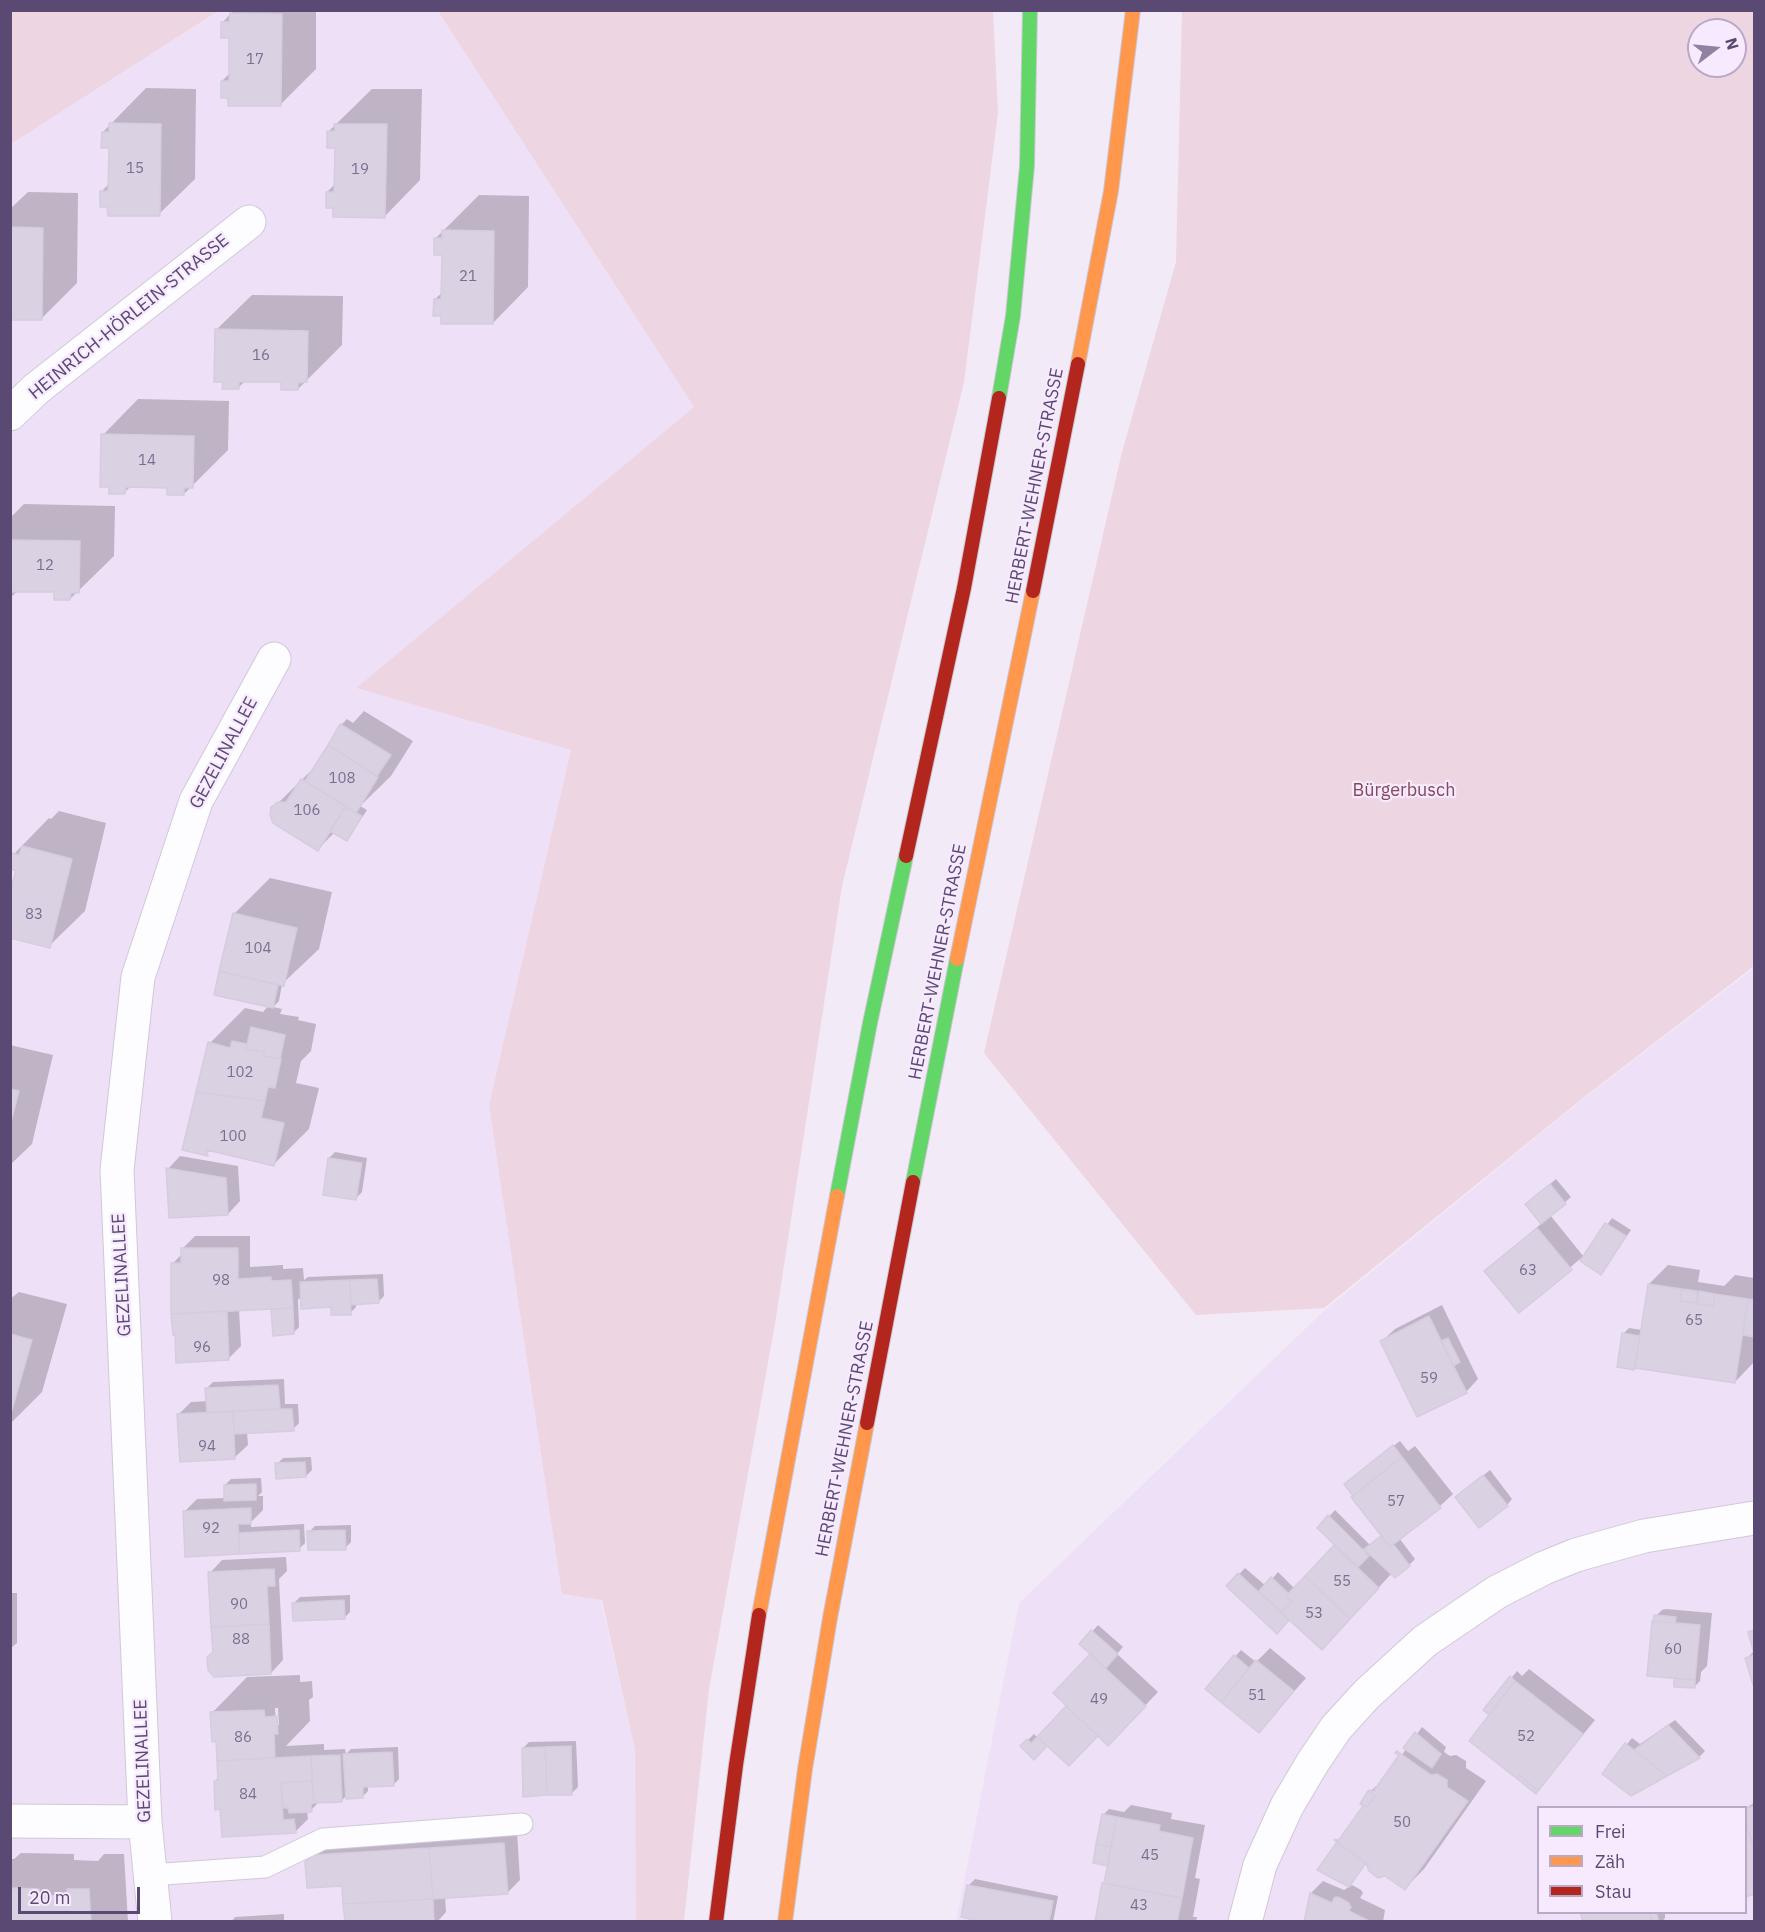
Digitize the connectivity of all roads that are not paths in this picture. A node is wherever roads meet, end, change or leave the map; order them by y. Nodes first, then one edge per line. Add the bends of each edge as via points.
1 (1030, 10) edge
2 (1133, 10) edge
3 (249, 222) dead end
4 (10, 414) edge
5 (274, 659) dead end
6 (1755, 1518) edge
7 (10, 1821) edge
8 (146, 1822) junction
9 (522, 1824) dead end
10 (150, 1875) junction
11 (155, 1922) edge
12 (716, 1922) edge
13 (785, 1922) edge
14 (1245, 1922) edge

1 - 12 main road via 1027,166 1013,316 964,588 870,1023 813,1319 736,1765
2 - 13 main road, HERBERT-WEHNER-STRASSE via 1111,191 836,1584 805,1769
3 - 4 street, HEINRICH-HÖRLEIN-STRASSE via 36,389
5 - 8 street, GEZELINALLEE via 196,801 138,977 117,1170
6 - 14 street via 1644,1536 1576,1555 1497,1592 1425,1641 1367,1694 1336,1728 1313,1762 1260,1865
7 - 8 street
8 - 10 street, GEZELINALLEE
9 - 10 lane via 323,1839 265,1867
10 - 11 street, GEZELINALLEE

